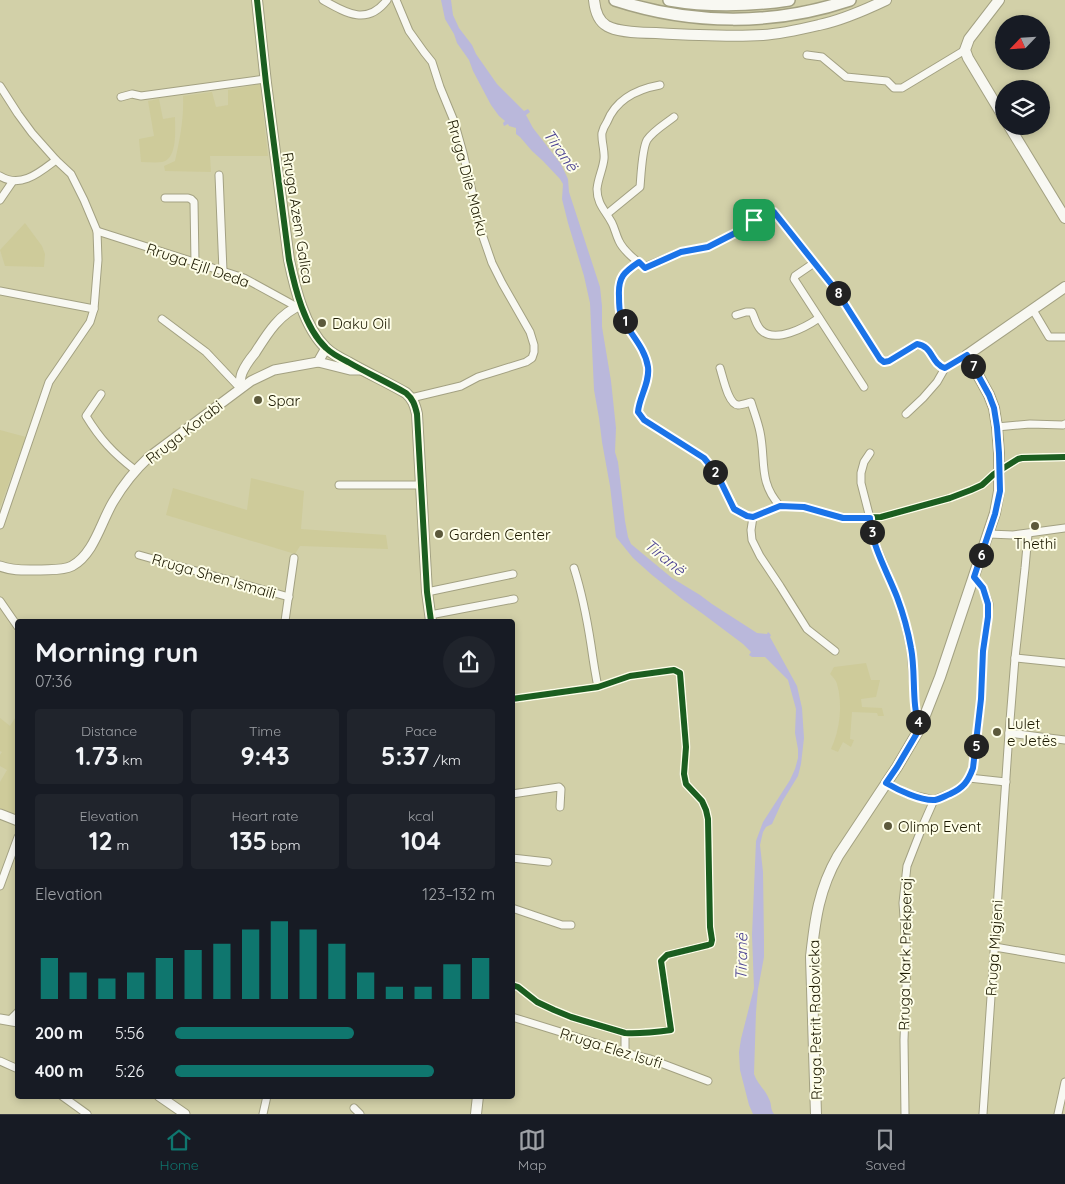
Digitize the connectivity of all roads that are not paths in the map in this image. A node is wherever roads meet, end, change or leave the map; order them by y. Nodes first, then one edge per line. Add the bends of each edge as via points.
1 (257, 0) edge
2 (323, 0) edge
3 (387, 0) edge
4 (396, 0) edge
5 (594, 0) edge
6 (615, 0) edge
7 (670, 0) edge
8 (789, 0) edge
9 (850, 0) edge
10 (886, 0) edge
11 (999, 0) edge
12 (965, 50) junction
13 (807, 55) dead end
14 (265, 79) junction
15 (660, 85) dead end
16 (0, 86) edge
17 (121, 97) dead end
18 (995, 103) edge
19 (674, 117) dead end
20 (1014, 135) edge
21 (56, 160) junction
22 (219, 175) dead end
23 (0, 176) edge
24 (13, 181) junction
25 (165, 198) dead end
26 (0, 200) edge
27 (607, 214) junction
28 (1065, 218) edge
29 (96, 231) junction
30 (195, 262) junction
31 (639, 262) junction
32 (814, 263) junction
33 (223, 272) junction
34 (1065, 287) edge
35 (0, 291) edge
36 (299, 306) junction
37 (94, 309) junction
38 (1033, 310) junction
39 (736, 315) dead end
40 (819, 318) junction
41 (162, 319) dead end
42 (1065, 338) edge
43 (326, 348) junction
44 (967, 355) junction
45 (318, 362) junction
46 (720, 368) dead end
47 (945, 368) junction
48 (362, 370) junction
49 (864, 387) dead end
50 (240, 388) junction
51 (102, 394) dead end
52 (412, 398) junction
53 (906, 414) dead end
54 (1065, 424) edge
55 (997, 427) junction
56 (870, 453) dead end
57 (1065, 457) edge
58 (135, 470) junction
59 (999, 471) junction
60 (421, 484) junction
61 (339, 485) dead end
62 (780, 506) junction
63 (753, 517) junction
64 (870, 518) junction
65 (0, 525) edge
66 (1065, 528) edge
67 (989, 534) junction
68 (1028, 534) junction
69 (139, 554) dead end
70 (294, 558) dead end
71 (0, 566) edge
72 (574, 568) dead end
73 (513, 574) dead end
74 (974, 577) junction
75 (427, 592) junction
76 (289, 597) junction
77 (514, 599) dead end
78 (0, 601) edge
79 (430, 618) edge
80 (285, 619) edge
81 (15, 623) edge
82 (835, 651) dead end
83 (1015, 658) junction
84 (1065, 664) edge
85 (598, 687) junction
86 (515, 698) edge
87 (920, 728) junction
88 (1009, 733) junction
89 (1065, 740) edge
90 (969, 778) junction
91 (1006, 782) junction
92 (886, 783) junction
93 (515, 794) edge
94 (934, 800) junction
95 (560, 807) dead end
96 (0, 814) edge
97 (15, 820) edge
98 (15, 845) edge
99 (515, 858) edge
100 (548, 862) dead end
101 (0, 886) edge
102 (515, 909) edge
103 (571, 925) dead end
104 (995, 948) junction
105 (1065, 959) edge
106 (515, 986) edge
107 (515, 1018) edge
108 (0, 1019) edge
109 (14, 1021) edge
110 (625, 1033) junction
111 (624, 1053) junction
112 (0, 1061) edge
113 (15, 1068) edge
114 (708, 1081) dead end
115 (1065, 1082) edge
116 (66, 1099) edge
117 (163, 1099) edge
118 (266, 1099) edge
119 (478, 1099) edge
120 (354, 1108) dead end
121 (87, 1114) edge
122 (185, 1114) edge
123 (263, 1114) edge
124 (360, 1114) edge
125 (476, 1114) edge
126 (816, 1114) edge
127 (906, 1114) edge
128 (983, 1114) edge
129 (1058, 1114) edge

1 - 14 main road, Rruga Azem Galica
2 - 3 street via 357,16 374,12
4 - 52 street, Rruga Dile Marku via 409,31 432,62 454,121 484,241 534,345 532,358 526,362 478,376 461,386
5 - 10 main road via 599,18 612,28 712,36 764,35 817,26
6 - 9 highway via 670,14 729,20 792,15
7 - 8 highway via 748,5
11 - 12 main road via 969,39
12 - 13 street via 902,88 894,88 887,81 846,77 822,57
12 - 18 main road
14 - 17 street
14 - 36 main road, Rruga Azem Galica via 289,260
15 - 27 street via 633,93 620,102 602,133 604,164 598,180 598,196
16 - 21 street via 32,133
19 - 27 street via 644,147 640,187
20 - 28 main road
21 - 24 street via 37,175
21 - 29 street via 71,174
22 - 33 street
23 - 24 street
24 - 26 street
25 - 30 street via 188,198 194,202
27 - 31 street via 619,242
29 - 30 street, Rruga Ejll Deda
29 - 37 street via 98,260
30 - 33 street, Rruga Ejll Deda
31 - 32 street via 645,268 681,252 708,247 774,212
31 - 63 street via 625,272 619,290 622,316 645,357 648,370 638,412 644,420 704,458 717,474 734,509
32 - 40 street via 794,279
32 - 47 street via 836,290 880,359 889,361 917,344 927,348
33 - 36 street, Rruga Ejll Deda via 244,278
34 - 38 main road
35 - 37 street
36 - 43 main road, Rruga Azem Galica
36 - 50 street via 282,317 266,334 243,370
37 - 65 street via 90,322 49,382
38 - 42 street via 1049,338
38 - 44 main road
39 - 40 street via 752,312 759,328 770,334 800,330
40 - 49 street
41 - 50 street via 206,352
43 - 45 street
43 - 48 main road, Rruga Azem Galica
44 - 47 street
44 - 55 main road, Rruga Petrit Radovicka via 989,395
45 - 48 street
45 - 50 street, Rruga Korabi via 274,370
46 - 62 street via 728,396 734,403 751,402 760,432 763,472 773,498
47 - 53 street via 937,382
48 - 52 main road, Rruga Azem Galica
50 - 58 street, Rruga Korabi
51 - 58 street via 86,416 95,432
52 - 60 main road via 417,414
54 - 55 street
55 - 59 main road, Rruga Petrit Radovicka
56 - 64 street via 864,462 861,483
57 - 59 street via 1022,458
58 - 71 street, Rruga Korabi via 113,502 90,549 72,566 21,570
59 - 64 street via 982,485 950,498
59 - 67 main road, Rruga Petrit Radovicka via 1000,491
60 - 61 street
60 - 75 main road
62 - 63 street
62 - 64 street via 804,507 843,518
63 - 82 street via 752,540 760,556 807,629
64 - 87 street via 873,539 898,599 912,650
66 - 68 street
67 - 68 street
67 - 74 main road, Rruga Petrit Radovicka
68 - 83 street, Rruga Migjeni
69 - 76 street, Rruga Shen Ismaili
70 - 76 street
72 - 85 street
73 - 75 street
74 - 87 main road, Rruga Petrit Radovicka
74 - 90 street via 983,588 988,610 977,736
75 - 79 main road
76 - 80 street
77 - 79 street
78 - 81 street
83 - 84 street
83 - 88 street, Rruga Migjeni
85 - 86 street
85 - 110 street via 630,676 674,670 680,673 686,747 684,774 686,784 702,801 708,819 711,944 667,955 661,961 671,1030
87 - 92 main road, Rruga Petrit Radovicka
88 - 89 street
88 - 91 street, Rruga Migjeni
90 - 91 street
90 - 94 street via 956,791
91 - 104 street, Rruga Migjeni
92 - 94 street via 908,794
92 - 126 main road, Rruga Petrit Radovicka via 829,871 817,910 811,957
93 - 95 street via 559,787
94 - 127 street, Rruga Mark Prekperaj via 907,866 903,903 907,960
96 - 97 street
98 - 101 street
99 - 100 street
102 - 103 street
104 - 105 street
104 - 128 street, Rruga Migjeni
106 - 110 street via 554,1010
107 - 111 street, Rruga Elez Isufi
108 - 109 street
110 - 111 street
111 - 114 street, Rruga Elez Isufi via 650,1059
112 - 113 street
115 - 129 street
116 - 121 street
117 - 122 street
118 - 123 street
119 - 125 main road
120 - 124 street

